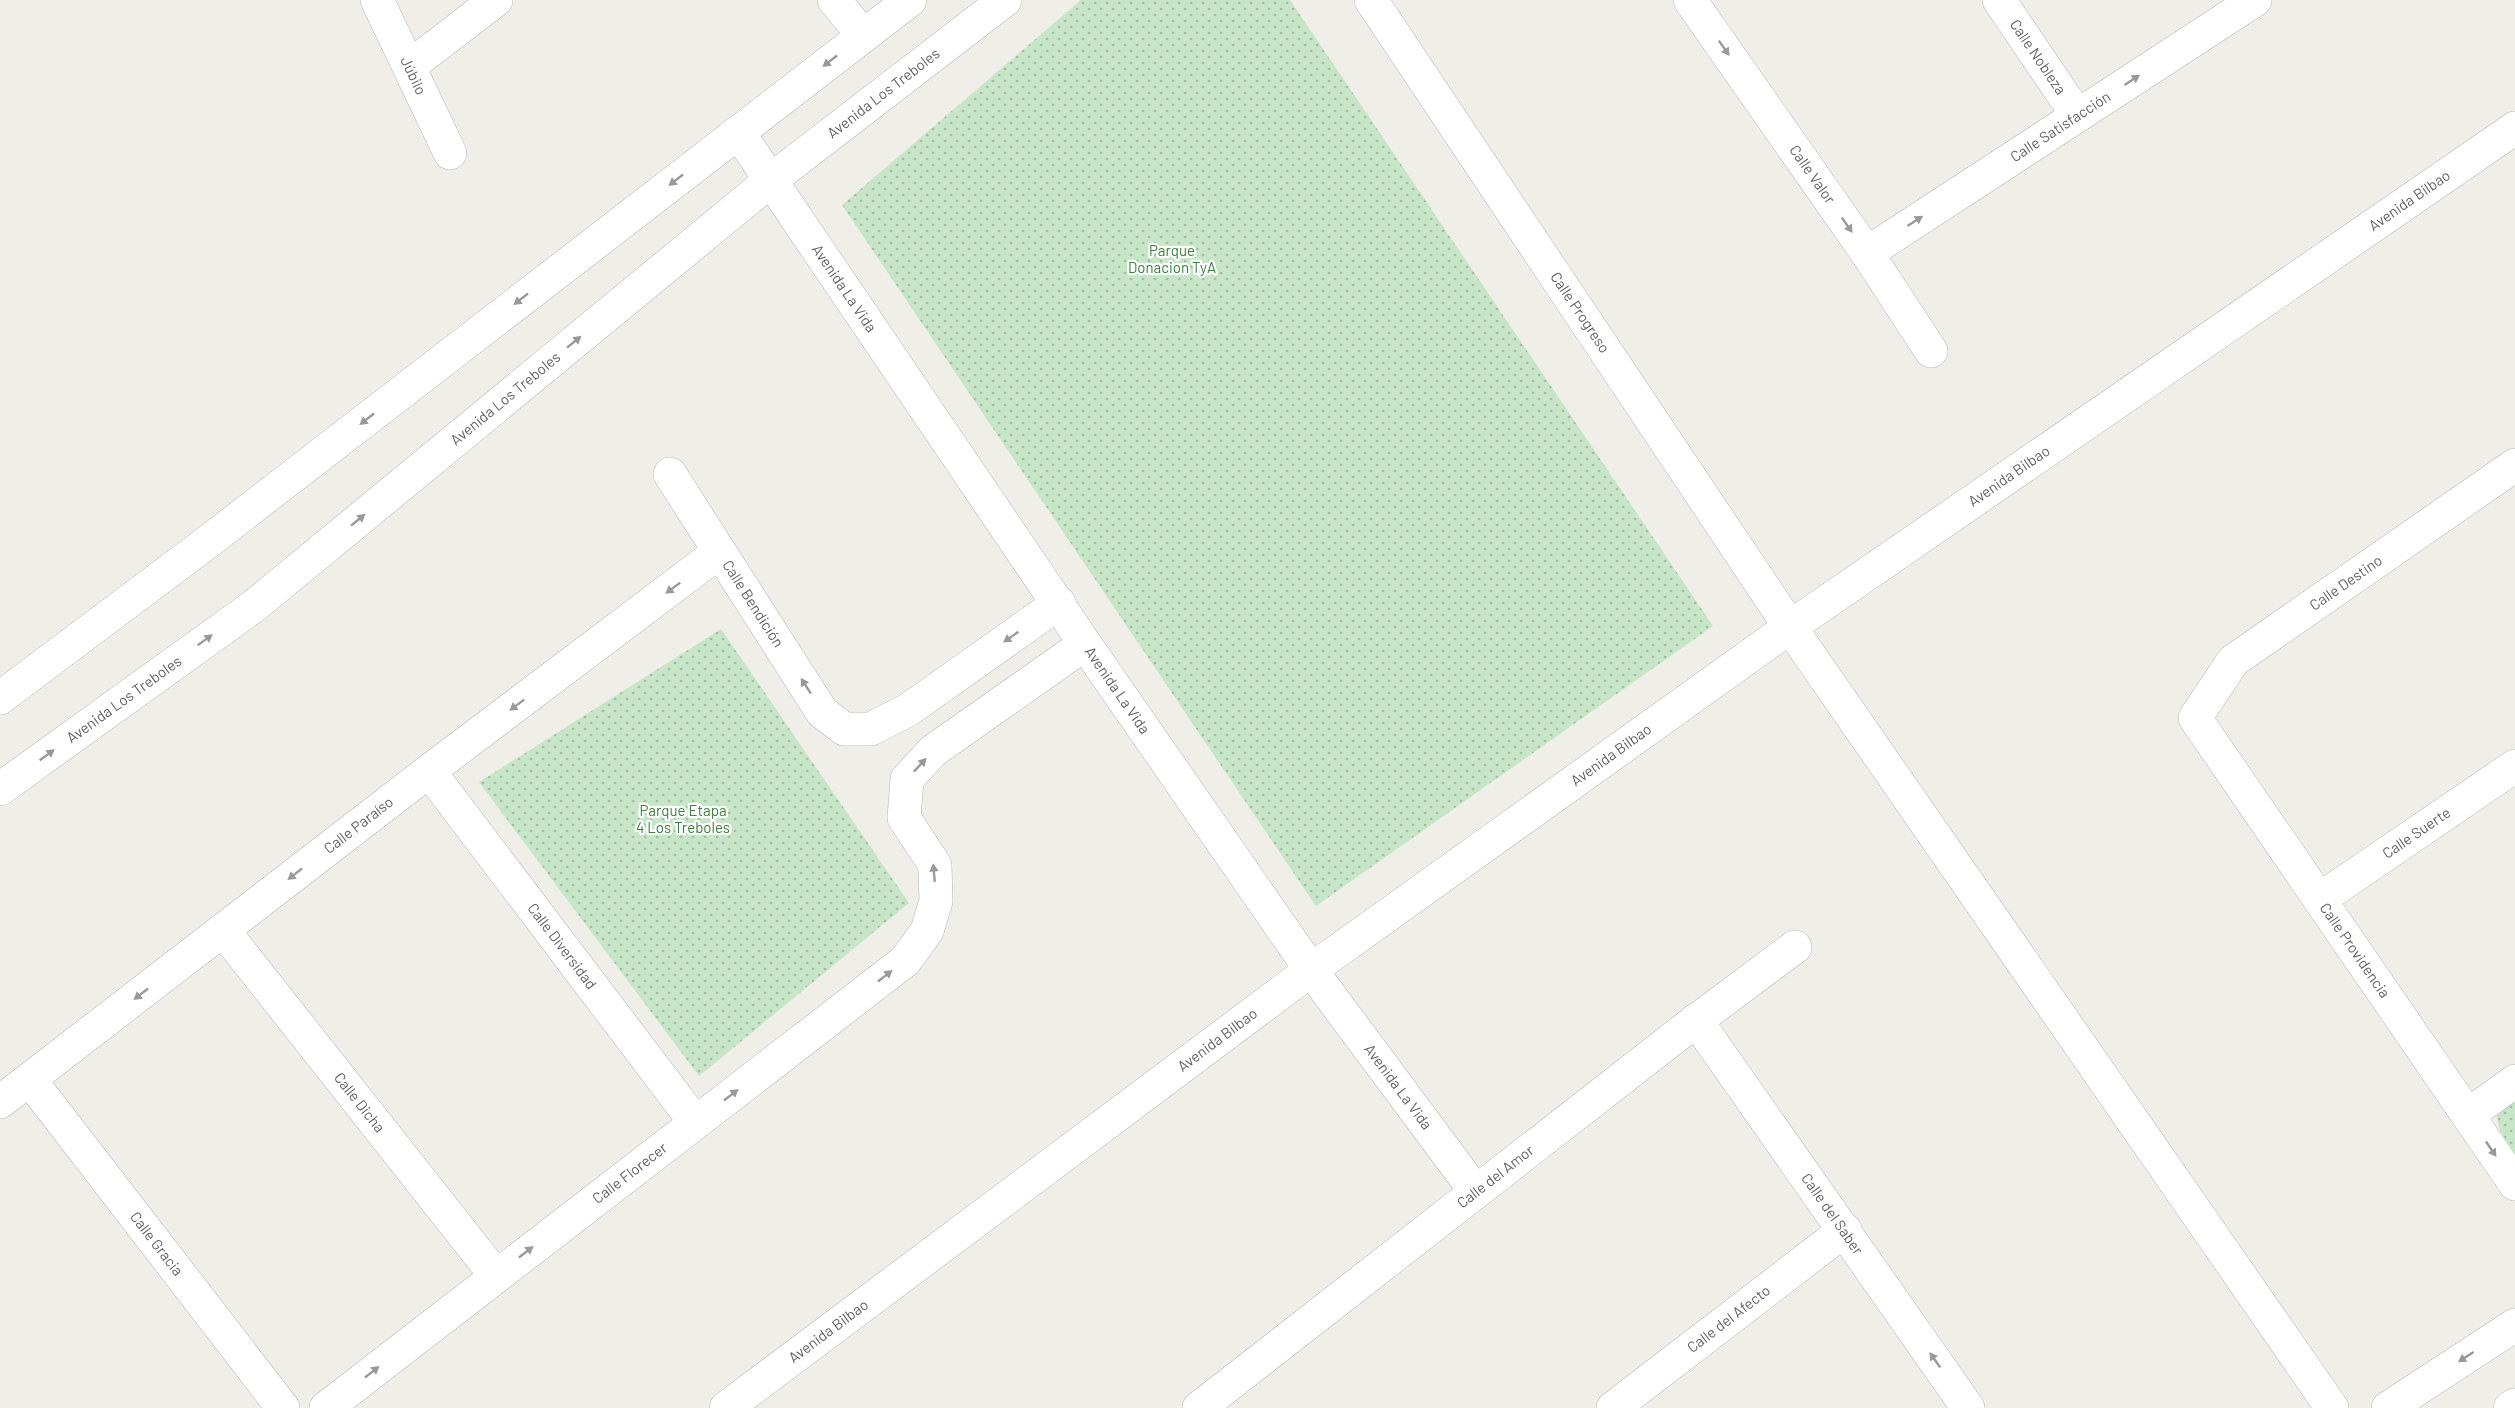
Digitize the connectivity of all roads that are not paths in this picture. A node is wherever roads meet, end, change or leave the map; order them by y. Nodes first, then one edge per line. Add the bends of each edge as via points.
1 (377, 0) edge
2 (496, 0) edge
3 (834, 0) edge
4 (1005, 0) edge
5 (1371, 0) edge
6 (1690, 0) edge
7 (1999, 0) edge
8 (2255, 0) edge
9 (899, 3) edge
10 (863, 35) junction
11 (410, 66) junction
12 (2077, 115) junction
13 (2515, 128) edge
14 (738, 132) junction
15 (450, 153) dead end
16 (771, 180) junction
17 (1867, 253) junction
18 (1931, 351) dead end
19 (2515, 465) edge
20 (670, 474) dead end
21 (719, 552) junction
22 (1059, 603) junction
23 (1790, 627) junction
24 (1085, 644) junction
25 (0, 698) edge
26 (2195, 718) joint
27 (2515, 766) edge
28 (429, 771) junction
29 (0, 789) edge
30 (2320, 899) junction
31 (223, 930) junction
32 (1796, 947) dead end
33 (1311, 970) junction
34 (1696, 1020) junction
35 (30, 1080) junction
36 (2515, 1081) edge
37 (0, 1102) edge
38 (2468, 1115) junction
39 (696, 1122) junction
40 (2515, 1184) edge
41 (1476, 1192) junction
42 (1845, 1230) junction
43 (496, 1276) junction
44 (2515, 1325) edge
45 (2515, 1405) edge
46 (283, 1408) edge
47 (326, 1408) edge
48 (726, 1408) edge
49 (1199, 1408) edge
50 (1613, 1408) edge
51 (1968, 1408) edge
52 (2332, 1408) edge
53 (2388, 1408) edge
54 (2510, 1408) edge

1 - 11 street, Júbilo
2 - 11 street
3 - 10 street
4 - 16 street, Avenida Los Treboles
5 - 23 street, Calle Progreso
6 -> 17 street, Calle Valor
7 - 12 street, Calle Nobleza
12 -> 8 street, Calle Satisfacción
9 - 10 street
10 -> 14 street
11 - 15 street, Júbilo
17 -> 12 street, Calle Satisfacción
13 - 23 street, Avenida Bilbao
14 - 16 street, Avenida La Vida
14 -> 25 street
16 - 22 street, Avenida La Vida
29 -> 16 street, Avenida Los Treboles via 254,606
17 - 18 street, Calle Valor
19 - 26 street, Calle Destino via 2233,661
20 - 21 street, Calle Bendición
22 -> 21 street, Calle Bendición via 908,710 871,729 844,729 822,712
21 -> 28 street, Calle Paraíso
22 - 24 street, Avenida La Vida
23 - 33 street, Avenida Bilbao
23 - 52 street, Calle Progreso
24 - 33 street, Avenida La Vida
39 -> 24 street, Calle Florecer via 904,961 927,930 936,901 935,865 904,818 907,779 933,751
26 - 30 street, Calle Providencia
27 - 30 street, Calle Suerte
28 -> 31 street, Calle Paraíso
28 - 39 street, Calle Diversidad
30 - 38 street, Calle Providencia
31 -> 35 street, Calle Paraíso
31 - 43 street, Calle Dicha
32 - 34 street, Calle del Amor
33 - 41 street, Avenida La Vida
33 - 48 street, Avenida Bilbao
34 - 41 street, Calle del Amor
34 - 42 street, Calle del Saber
35 - 37 street, Calle Paraíso
35 - 46 street, Calle Gracia
36 - 38 street
38 -> 40 street, Calle Providencia
43 -> 39 street, Calle Florecer
41 - 49 street, Calle del Amor
42 - 50 street, Calle del Afecto
51 -> 42 street, Calle del Saber
47 -> 43 street, Calle Florecer
44 -> 53 street
45 - 54 street

